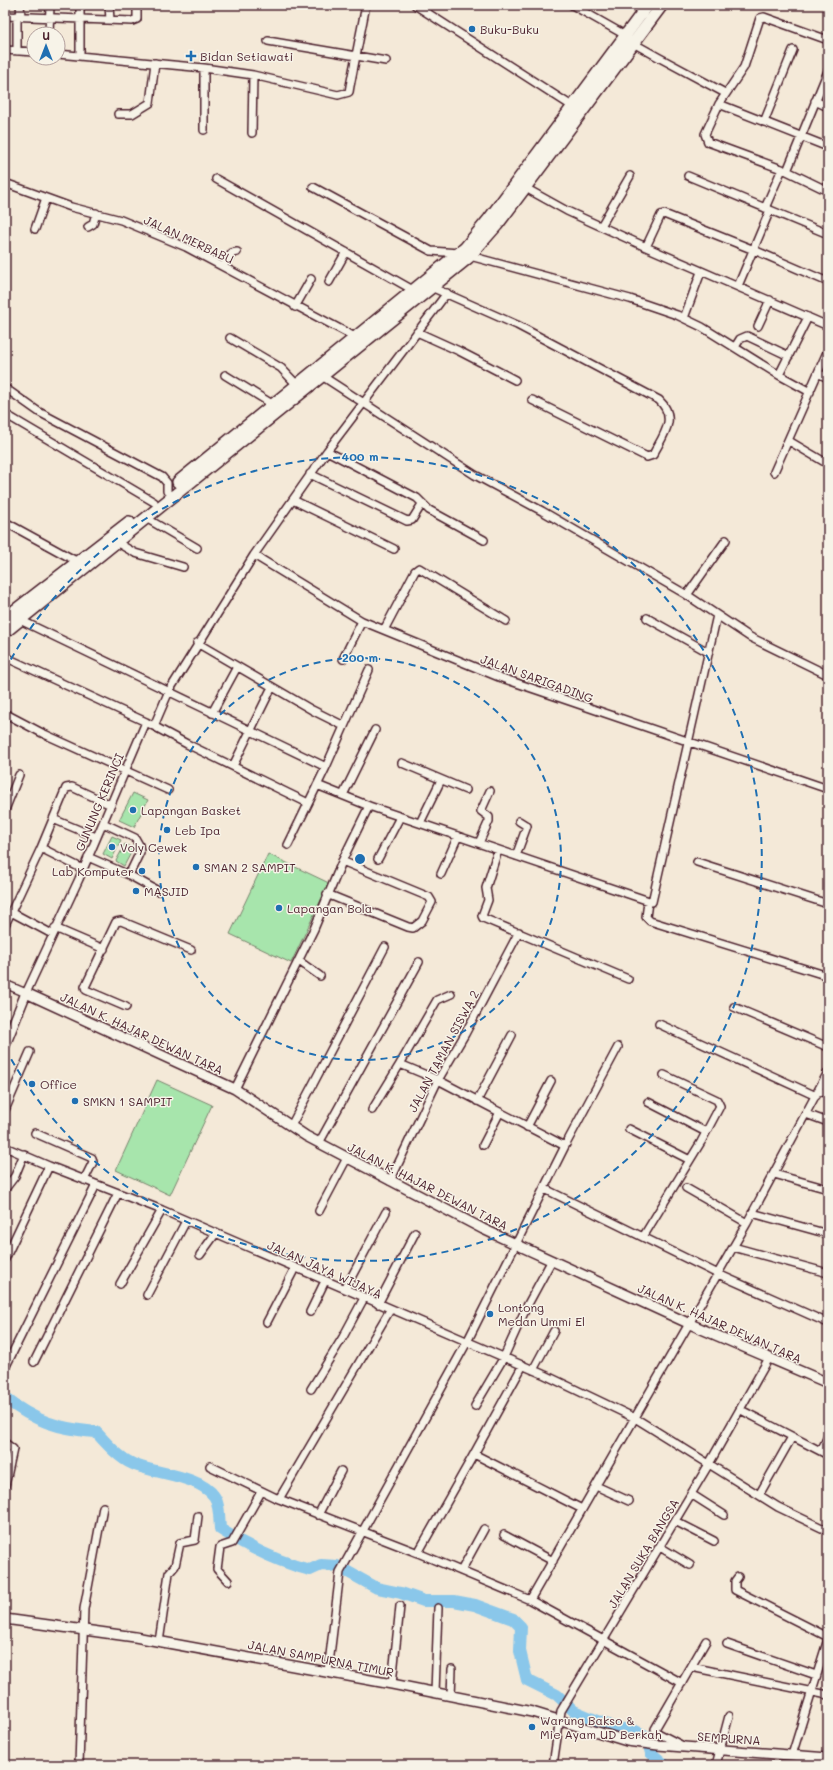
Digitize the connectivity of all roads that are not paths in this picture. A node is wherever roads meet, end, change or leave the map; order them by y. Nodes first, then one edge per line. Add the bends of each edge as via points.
1 (20, 5) edge
2 (50, 5) edge
3 (80, 5) edge
4 (109, 5) edge
5 (138, 5) edge
6 (366, 5) edge
7 (415, 5) edge
8 (572, 5) edge
9 (648, 5) edge
10 (662, 5) edge
11 (5, 16) edge
12 (19, 16) junction
13 (50, 17) junction
14 (80, 18) junction
15 (110, 20) junction
16 (49, 26) edge
17 (629, 39) junction
18 (828, 40) edge
19 (268, 41) dead end
20 (5, 50) edge
21 (793, 50) dead end
22 (16, 51) junction
23 (26, 52) edge
24 (66, 55) edge
25 (80, 56) junction
26 (356, 56) junction
27 (386, 61) dead end
28 (155, 63) junction
29 (204, 68) junction
30 (828, 71) edge
31 (253, 76) junction
32 (726, 93) junction
33 (815, 102) junction
34 (719, 104) junction
35 (828, 107) edge
36 (577, 110) junction
37 (118, 114) dead end
38 (764, 122) junction
39 (204, 130) dead end
40 (252, 133) dead end
41 (800, 136) junction
42 (828, 147) edge
43 (784, 170) junction
44 (630, 176) dead end
45 (688, 176) dead end
46 (216, 180) dead end
47 (5, 183) edge
48 (521, 185) junction
49 (313, 187) dead end
50 (828, 191) edge
51 (46, 198) junction
52 (768, 209) junction
53 (96, 214) junction
54 (601, 226) junction
55 (88, 227) dead end
56 (35, 229) dead end
57 (828, 234) edge
58 (646, 247) junction
59 (754, 250) junction
60 (237, 252) dead end
61 (346, 252) junction
62 (464, 254) junction
63 (223, 266) junction
64 (701, 272) junction
65 (311, 279) dead end
66 (328, 282) dead end
67 (828, 282) edge
68 (738, 286) junction
69 (431, 287) junction
70 (413, 290) junction
71 (447, 293) junction
72 (770, 300) junction
73 (295, 307) junction
74 (387, 317) junction
75 (808, 317) junction
76 (684, 318) junction
77 (758, 326) dead end
78 (828, 326) edge
79 (417, 332) junction
80 (355, 337) junction
81 (230, 338) dead end
82 (735, 347) junction
83 (828, 350) edge
84 (789, 356) junction
85 (818, 373) junction
86 (225, 375) dead end
87 (780, 375) junction
88 (322, 376) junction
89 (828, 378) edge
90 (515, 380) dead end
91 (5, 388) edge
92 (300, 388) junction
93 (810, 392) junction
94 (532, 400) dead end
95 (363, 403) junction
96 (272, 404) junction
97 (5, 414) edge
98 (789, 441) junction
99 (327, 451) junction
100 (828, 464) edge
101 (774, 472) dead end
102 (310, 474) junction
103 (167, 491) junction
104 (293, 500) junction
105 (154, 502) junction
106 (422, 504) junction
107 (146, 518) junction
108 (5, 522) edge
109 (484, 540) dead end
110 (726, 540) dead end
111 (116, 542) junction
112 (196, 548) dead end
113 (394, 549) dead end
114 (95, 554) junction
115 (254, 555) junction
116 (78, 562) junction
117 (183, 567) dead end
118 (687, 595) junction
119 (717, 614) junction
120 (12, 617) edge
121 (647, 618) dead end
122 (362, 621) junction
123 (506, 621) dead end
124 (384, 630) junction
125 (5, 632) edge
126 (197, 643) junction
127 (708, 652) junction
128 (5, 657) edge
129 (343, 659) dead end
130 (237, 668) junction
131 (369, 670) dead end
132 (828, 675) edge
133 (272, 687) junction
134 (168, 691) junction
135 (212, 713) junction
136 (6, 714) dead end
137 (146, 722) junction
138 (154, 726) junction
139 (344, 726) junction
140 (375, 730) dead end
141 (250, 731) junction
142 (688, 742) junction
143 (402, 763) dead end
144 (233, 766) junction
145 (326, 767) junction
146 (125, 771) junction
147 (19, 776) dead end
148 (442, 780) junction
149 (317, 785) junction
150 (828, 789) edge
151 (168, 790) dead end
152 (466, 790) dead end
153 (490, 791) dead end
154 (343, 795) junction
155 (308, 803) junction
156 (111, 805) junction
157 (369, 806) junction
158 (5, 810) edge
159 (400, 817) junction
160 (54, 819) junction
161 (518, 821) dead end
162 (103, 822) junction
163 (420, 823) junction
164 (458, 836) junction
165 (96, 837) junction
166 (479, 843) junction
167 (288, 845) dead end
168 (41, 848) junction
169 (498, 850) junction
170 (516, 856) junction
171 (88, 857) junction
172 (378, 859) dead end
173 (342, 861) junction
174 (697, 862) dead end
175 (83, 869) junction
176 (441, 874) dead end
177 (129, 875) junction
178 (158, 891) dead end
179 (327, 894) junction
180 (648, 902) junction
181 (828, 904) edge
182 (11, 912) junction
183 (5, 925) edge
184 (54, 931) junction
185 (519, 932) junction
186 (385, 947) dead end
187 (104, 949) junction
188 (191, 950) dead end
189 (299, 961) junction
190 (419, 962) dead end
191 (320, 976) dead end
192 (828, 976) edge
193 (628, 979) dead end
194 (5, 984) edge
195 (26, 993) junction
196 (451, 994) dead end
197 (126, 1007) dead end
198 (734, 1007) dead end
199 (659, 1024) dead end
200 (512, 1035) dead end
201 (5, 1045) edge
202 (618, 1047) dead end
203 (828, 1048) edge
204 (30, 1052) dead end
205 (400, 1064) junction
206 (828, 1072) edge
207 (664, 1074) dead end
208 (438, 1080) junction
209 (551, 1081) dead end
210 (235, 1089) junction
211 (818, 1094) junction
212 (828, 1094) edge
213 (477, 1101) junction
214 (648, 1102) dead end
215 (5, 1110) edge
216 (372, 1110) dead end
217 (500, 1112) junction
218 (806, 1114) junction
219 (828, 1122) edge
220 (291, 1126) junction
221 (527, 1127) junction
222 (629, 1129) dead end
223 (706, 1132) junction
224 (35, 1133) dead end
225 (319, 1143) junction
226 (483, 1145) dead end
227 (564, 1146) junction
228 (5, 1147) edge
229 (24, 1154) junction
230 (347, 1158) junction
231 (690, 1160) junction
232 (49, 1166) junction
233 (774, 1174) junction
234 (84, 1180) junction
235 (390, 1181) junction
236 (96, 1185) junction
237 (545, 1188) junction
238 (686, 1188) dead end
239 (5, 1189) edge
240 (828, 1189) edge
241 (118, 1193) junction
242 (162, 1210) junction
243 (319, 1211) dead end
244 (386, 1212) dead end
245 (752, 1213) junction
246 (186, 1221) junction
247 (747, 1223) junction
248 (216, 1233) junction
249 (415, 1233) dead end
250 (828, 1234) edge
251 (643, 1237) junction
252 (517, 1244) junction
253 (733, 1248) junction
254 (200, 1255) dead end
255 (5, 1259) edge
256 (552, 1260) junction
257 (295, 1268) junction
258 (828, 1273) edge
259 (718, 1274) junction
260 (325, 1281) junction
261 (120, 1284) dead end
262 (345, 1289) junction
263 (146, 1295) dead end
264 (364, 1298) junction
265 (378, 1304) junction
266 (390, 1310) junction
267 (310, 1312) dead end
268 (267, 1322) dead end
269 (828, 1323) edge
270 (690, 1324) junction
271 (554, 1331) dead end
272 (467, 1342) junction
273 (504, 1357) junction
274 (769, 1358) junction
275 (34, 1362) dead end
276 (523, 1365) junction
277 (5, 1368) edge
278 (533, 1370) junction
279 (828, 1383) edge
280 (311, 1389) dead end
281 (475, 1406) dead end
282 (741, 1410) junction
283 (635, 1418) junction
284 (828, 1436) edge
285 (792, 1437) junction
286 (5, 1443) edge
287 (821, 1451) junction
288 (474, 1454) junction
289 (828, 1455) edge
290 (710, 1464) junction
291 (210, 1466) dead end
292 (341, 1471) dead end
293 (5, 1486) edge
294 (596, 1486) junction
295 (261, 1492) junction
296 (691, 1494) junction
297 (759, 1496) junction
298 (279, 1499) junction
299 (629, 1501) dead end
300 (103, 1507) dead end
301 (582, 1509) junction
302 (318, 1515) junction
303 (198, 1516) dead end
304 (724, 1516) dead end
305 (676, 1521) junction
306 (484, 1529) dead end
307 (362, 1531) junction
308 (828, 1531) edge
309 (504, 1535) dead end
310 (714, 1541) dead end
311 (660, 1547) junction
312 (418, 1553) junction
313 (553, 1561) junction
314 (690, 1565) dead end
315 (461, 1571) junction
316 (738, 1577) dead end
317 (228, 1581) dead end
318 (530, 1600) junction
319 (400, 1606) dead end
320 (438, 1608) dead end
321 (5, 1618) edge
322 (82, 1630) junction
323 (828, 1638) edge
324 (604, 1640) junction
325 (706, 1641) dead end
326 (159, 1642) junction
327 (728, 1644) dead end
328 (691, 1667) junction
329 (452, 1669) dead end
330 (328, 1672) junction
331 (816, 1675) junction
332 (682, 1683) junction
333 (392, 1684) junction
334 (812, 1691) junction
335 (435, 1693) junction
336 (828, 1695) edge
337 (451, 1696) junction
338 (560, 1716) junction
339 (729, 1716) dead end
340 (628, 1741) joint
341 (685, 1747) junction
342 (719, 1749) junction
343 (792, 1755) junction
344 (828, 1758) edge
345 (79, 1765) edge
346 (553, 1765) edge
347 (716, 1765) edge

1 - 12 street
2 - 13 street
3 - 14 street
4 - 15 street
5 - 15 street via 138,16 135,20
6 - 26 street
7 - 36 street
8 - 17 street
9 - 17 main road
10 - 17 main road
11 - 12 street
12 - 13 street
12 - 22 street
13 - 14 street
13 - 16 street
14 - 15 street
14 - 25 street
17 - 32 street
17 - 36 main road
18 - 32 street via 764,17 760,18 744,67
19 - 26 street
20 - 22 street
21 - 38 street
22 - 23 street
24 - 25 street
25 - 28 street
26 - 27 street
26 - 31 street via 349,92 344,95
28 - 29 street
28 - 37 street via 150,103 132,114
29 - 31 street
29 - 39 street
30 - 33 street
31 - 40 street
32 - 34 street
33 - 35 street
33 - 41 street
34 - 38 street
34 - 43 street via 706,130 708,142
36 - 48 main road
38 - 41 street
41 - 42 street
41 - 43 street
43 - 50 street
43 - 52 street
44 - 54 street
45 - 52 street
46 - 61 street
47 - 51 street, JALAN MERBABU
48 - 54 street via 567,211
48 - 62 main road via 497,225
49 - 62 street via 430,251
51 - 53 street, JALAN MERBABU
51 - 56 street
52 - 57 street
52 - 59 street
53 - 55 street via 93,224
53 - 63 street, JALAN MERBABU via 121,220 176,242
54 - 58 street
58 - 59 street via 664,214
58 - 64 street
59 - 67 street
59 - 68 street
60 - 63 street via 232,253
61 - 66 street
61 - 70 street
62 - 69 main road
62 - 70 main road
62 - 76 street via 630,300
63 - 73 street, JALAN MERBABU
64 - 68 street
64 - 76 street
65 - 73 street
68 - 72 street
69 - 71 street
69 - 74 main road
70 - 74 main road
71 - 79 street
71 - 94 street via 517,325 660,400 667,408 670,420 656,451 647,457
72 - 75 street
72 - 77 street
73 - 80 street, JALAN MERBABU
74 - 80 main road
74 - 88 main road
75 - 78 street
75 - 84 street
76 - 82 street
79 - 90 street via 459,350
79 - 95 street
80 - 92 main road
81 - 92 street via 281,368
82 - 84 street via 740,339 747,336
82 - 87 street
83 - 85 street
84 - 87 street
85 - 89 street
85 - 93 street
86 - 96 street
87 - 93 street
88 - 92 main road
88 - 95 street
91 - 103 street via 39,412 162,477 167,483
92 - 96 main road
92 - 107 main road
93 - 98 street
95 - 99 street
95 - 118 street via 475,475
96 - 103 main road
97 - 105 street
98 - 100 street
98 - 101 street
99 - 102 street
99 - 106 street via 417,498
102 - 104 street
102 - 106 street via 407,521 412,520
103 - 105 main road
104 - 113 street
104 - 115 street
105 - 114 main road
106 - 109 street
107 - 111 main road
107 - 112 street
108 - 116 street
110 - 118 street
111 - 114 main road
111 - 117 street via 135,553
114 - 116 main road
114 - 120 main road
115 - 122 street, JALAN SARIGADING
115 - 126 street
116 - 120 main road
118 - 119 street
119 - 127 street
119 - 132 street via 750,637
120 - 125 main road
120 - 134 street
121 - 127 street
122 - 124 street, JALAN SARIGADING
122 - 129 street
123 - 124 street via 418,568
124 - 142 street, JALAN SARIGADING via 499,677
126 - 130 street
126 - 134 street
127 - 142 street
128 - 137 street
130 - 133 street
130 - 135 street
131 - 139 street
133 - 139 street
133 - 141 street
134 - 135 street
134 - 138 street
135 - 141 street
136 - 146 street
137 - 138 street
137 - 146 street, GUNUNG KERINCI
138 - 144 street
139 - 145 street
140 - 154 street
141 - 144 street
141 - 145 street
142 - 150 street, JALAN SARIGADING
142 - 180 street via 653,900
143 - 148 street
144 - 155 street
145 - 149 street
146 - 151 street
146 - 156 street, GUNUNG KERINCI
147 - 158 street
148 - 152 street
148 - 163 street
149 - 154 street
149 - 155 street
153 - 166 street via 481,811 490,817
154 - 157 street
155 - 167 street
156 - 160 street via 68,787
156 - 162 street, GUNUNG KERINCI
157 - 159 street
157 - 173 street
159 - 163 street
159 - 172 street
160 - 165 street
160 - 168 street
161 - 170 street via 527,826
162 - 165 street, GUNUNG KERINCI
162 - 177 street via 135,838 139,845 140,852
163 - 164 street
164 - 166 street
164 - 176 street
165 - 171 street, GUNUNG KERINCI
166 - 169 street
168 - 175 street
168 - 182 street
169 - 170 street
169 - 185 street via 486,888 488,900 482,916 486,920
170 - 180 street
171 - 175 street, GUNUNG KERINCI
171 - 177 street
173 - 179 street
173 - 179 street via 429,898 432,902 422,921 413,928 408,928
174 - 181 street
175 - 184 street, GUNUNG KERINCI
177 - 178 street
179 - 189 street
180 - 192 street via 646,917 650,921
182 - 183 street
182 - 184 street
184 - 187 street
184 - 195 street, GUNUNG KERINCI
185 - 193 street
185 - 208 street, JALAN TAMAN SISWA 2
186 - 220 street
187 - 188 street via 115,924 119,921
187 - 197 street via 87,981 86,990
189 - 191 street
189 - 210 street
190 - 225 street
194 - 195 street
195 - 201 street, GUNUNG KERINCI
195 - 210 street, JALAN K. HAJAR DEWAN TARA
196 - 205 street via 437,1000
198 - 203 street
199 - 211 street
200 - 213 street
202 - 227 street
204 - 215 street
205 - 208 street
205 - 216 street
206 - 211 street
207 - 223 street via 720,1103
208 - 213 street
208 - 235 street, JALAN TAMAN SISWA 2
209 - 221 street
210 - 220 street, JALAN K. HAJAR DEWAN TARA
211 - 212 street
211 - 218 street
213 - 217 street
214 - 223 street
217 - 221 street
217 - 226 street
218 - 219 street
218 - 233 street
220 - 225 street, JALAN K. HAJAR DEWAN TARA
221 - 227 street
222 - 231 street
223 - 231 street
224 - 234 street via 92,1158 93,1162
225 - 230 street, JALAN K. HAJAR DEWAN TARA
227 - 237 street
228 - 229 street, JALAN JAYA WIJAYA
229 - 232 street, JALAN JAYA WIJAYA
229 - 239 street via 15,1176
230 - 235 street, JALAN K. HAJAR DEWAN TARA
230 - 243 street
231 - 251 street
232 - 234 street, JALAN JAYA WIJAYA
232 - 255 street
233 - 240 street
233 - 245 street
234 - 236 street, JALAN JAYA WIJAYA
235 - 252 street, JALAN K. HAJAR DEWAN TARA
236 - 241 street, JALAN JAYA WIJAYA
236 - 277 street
237 - 251 street
237 - 252 street
238 - 247 street
241 - 242 street, JALAN JAYA WIJAYA
241 - 275 street
242 - 246 street, JALAN JAYA WIJAYA
242 - 261 street
244 - 262 street
245 - 247 street
245 - 250 street
246 - 248 street, JALAN JAYA WIJAYA
246 - 263 street
247 - 253 street
248 - 254 street
248 - 257 street, JALAN JAYA WIJAYA
249 - 265 street
251 - 259 street
252 - 256 street, JALAN K. HAJAR DEWAN TARA
252 - 272 street
253 - 258 street
253 - 259 street
256 - 270 street, JALAN K. HAJAR DEWAN TARA
256 - 273 street via 527,1306
257 - 260 street, JALAN JAYA WIJAYA
257 - 268 street
259 - 269 street
259 - 270 street
260 - 262 street, JALAN JAYA WIJAYA
260 - 267 street
262 - 264 street, JALAN JAYA WIJAYA
264 - 265 street, JALAN JAYA WIJAYA
264 - 280 street
265 - 266 street, JALAN JAYA WIJAYA
266 - 272 street, JALAN JAYA WIJAYA
266 - 298 street
270 - 274 street, JALAN K. HAJAR DEWAN TARA
270 - 283 street
271 - 278 street
272 - 273 street, JALAN JAYA WIJAYA
272 - 307 street
273 - 276 street, JALAN JAYA WIJAYA
273 - 281 street
274 - 279 street, JALAN K. HAJAR DEWAN TARA
274 - 282 street, JALAN SUKA BANGSA
276 - 278 street, JALAN JAYA WIJAYA
276 - 288 street
278 - 283 street, JALAN JAYA WIJAYA
282 - 285 street
282 - 290 street, JALAN SUKA BANGSA
283 - 290 street, JALAN JAYA WIJAYA
283 - 294 street
284 - 287 street
285 - 287 street
285 - 297 street
286 - 293 street via 13,1449 13,1454
287 - 289 street
288 - 301 street
288 - 312 street
290 - 296 street, JALAN SUKA BANGSA
290 - 297 street, JALAN JAYA WIJAYA
291 - 295 street
292 - 302 street
294 - 299 street
294 - 301 street
295 - 298 street
295 - 317 street via 231,1544 221,1546 216,1567
296 - 304 street
296 - 305 street, JALAN SUKA BANGSA
297 - 308 street, JALAN JAYA WIJAYA
298 - 302 street
300 - 322 street via 86,1590
301 - 313 street
302 - 307 street
303 - 326 street via 195,1538 180,1543 174,1567 169,1573
305 - 310 street
305 - 311 street, JALAN SUKA BANGSA
306 - 315 street
307 - 312 street
307 - 330 street via 340,1572
309 - 313 street
311 - 314 street
311 - 324 street, JALAN SUKA BANGSA
312 - 315 street
313 - 318 street
315 - 318 street
316 - 323 street via 734,1590
318 - 324 street
319 - 333 street
320 - 335 street
321 - 322 street, JALAN SAMPURNA TIMUR
322 - 326 street, JALAN SAMPURNA TIMUR
322 - 345 street
323 - 331 street
324 - 332 street
324 - 338 street, JALAN SUKA BANGSA
325 - 328 street
326 - 330 street, JALAN SAMPURNA TIMUR
327 - 331 street
328 - 332 street
328 - 334 street
329 - 337 street
330 - 333 street, JALAN SAMPURNA TIMUR
331 - 334 street
332 - 341 street via 655,1729 656,1732
333 - 335 street, JALAN SAMPURNA TIMUR
334 - 336 street
334 - 343 street
335 - 337 street, JALAN SAMPURNA TIMUR
337 - 338 street, JALAN SAMPURNA TIMUR
338 - 340 street, JALAN SAMPURNA TIMUR
338 - 346 street, JALAN SUKA BANGSA
339 - 342 street
340 - 341 street, SEMPURNA
341 - 342 street, SEMPURNA
342 - 343 street, SEMPURNA
342 - 347 street
343 - 344 street, SEMPURNA

